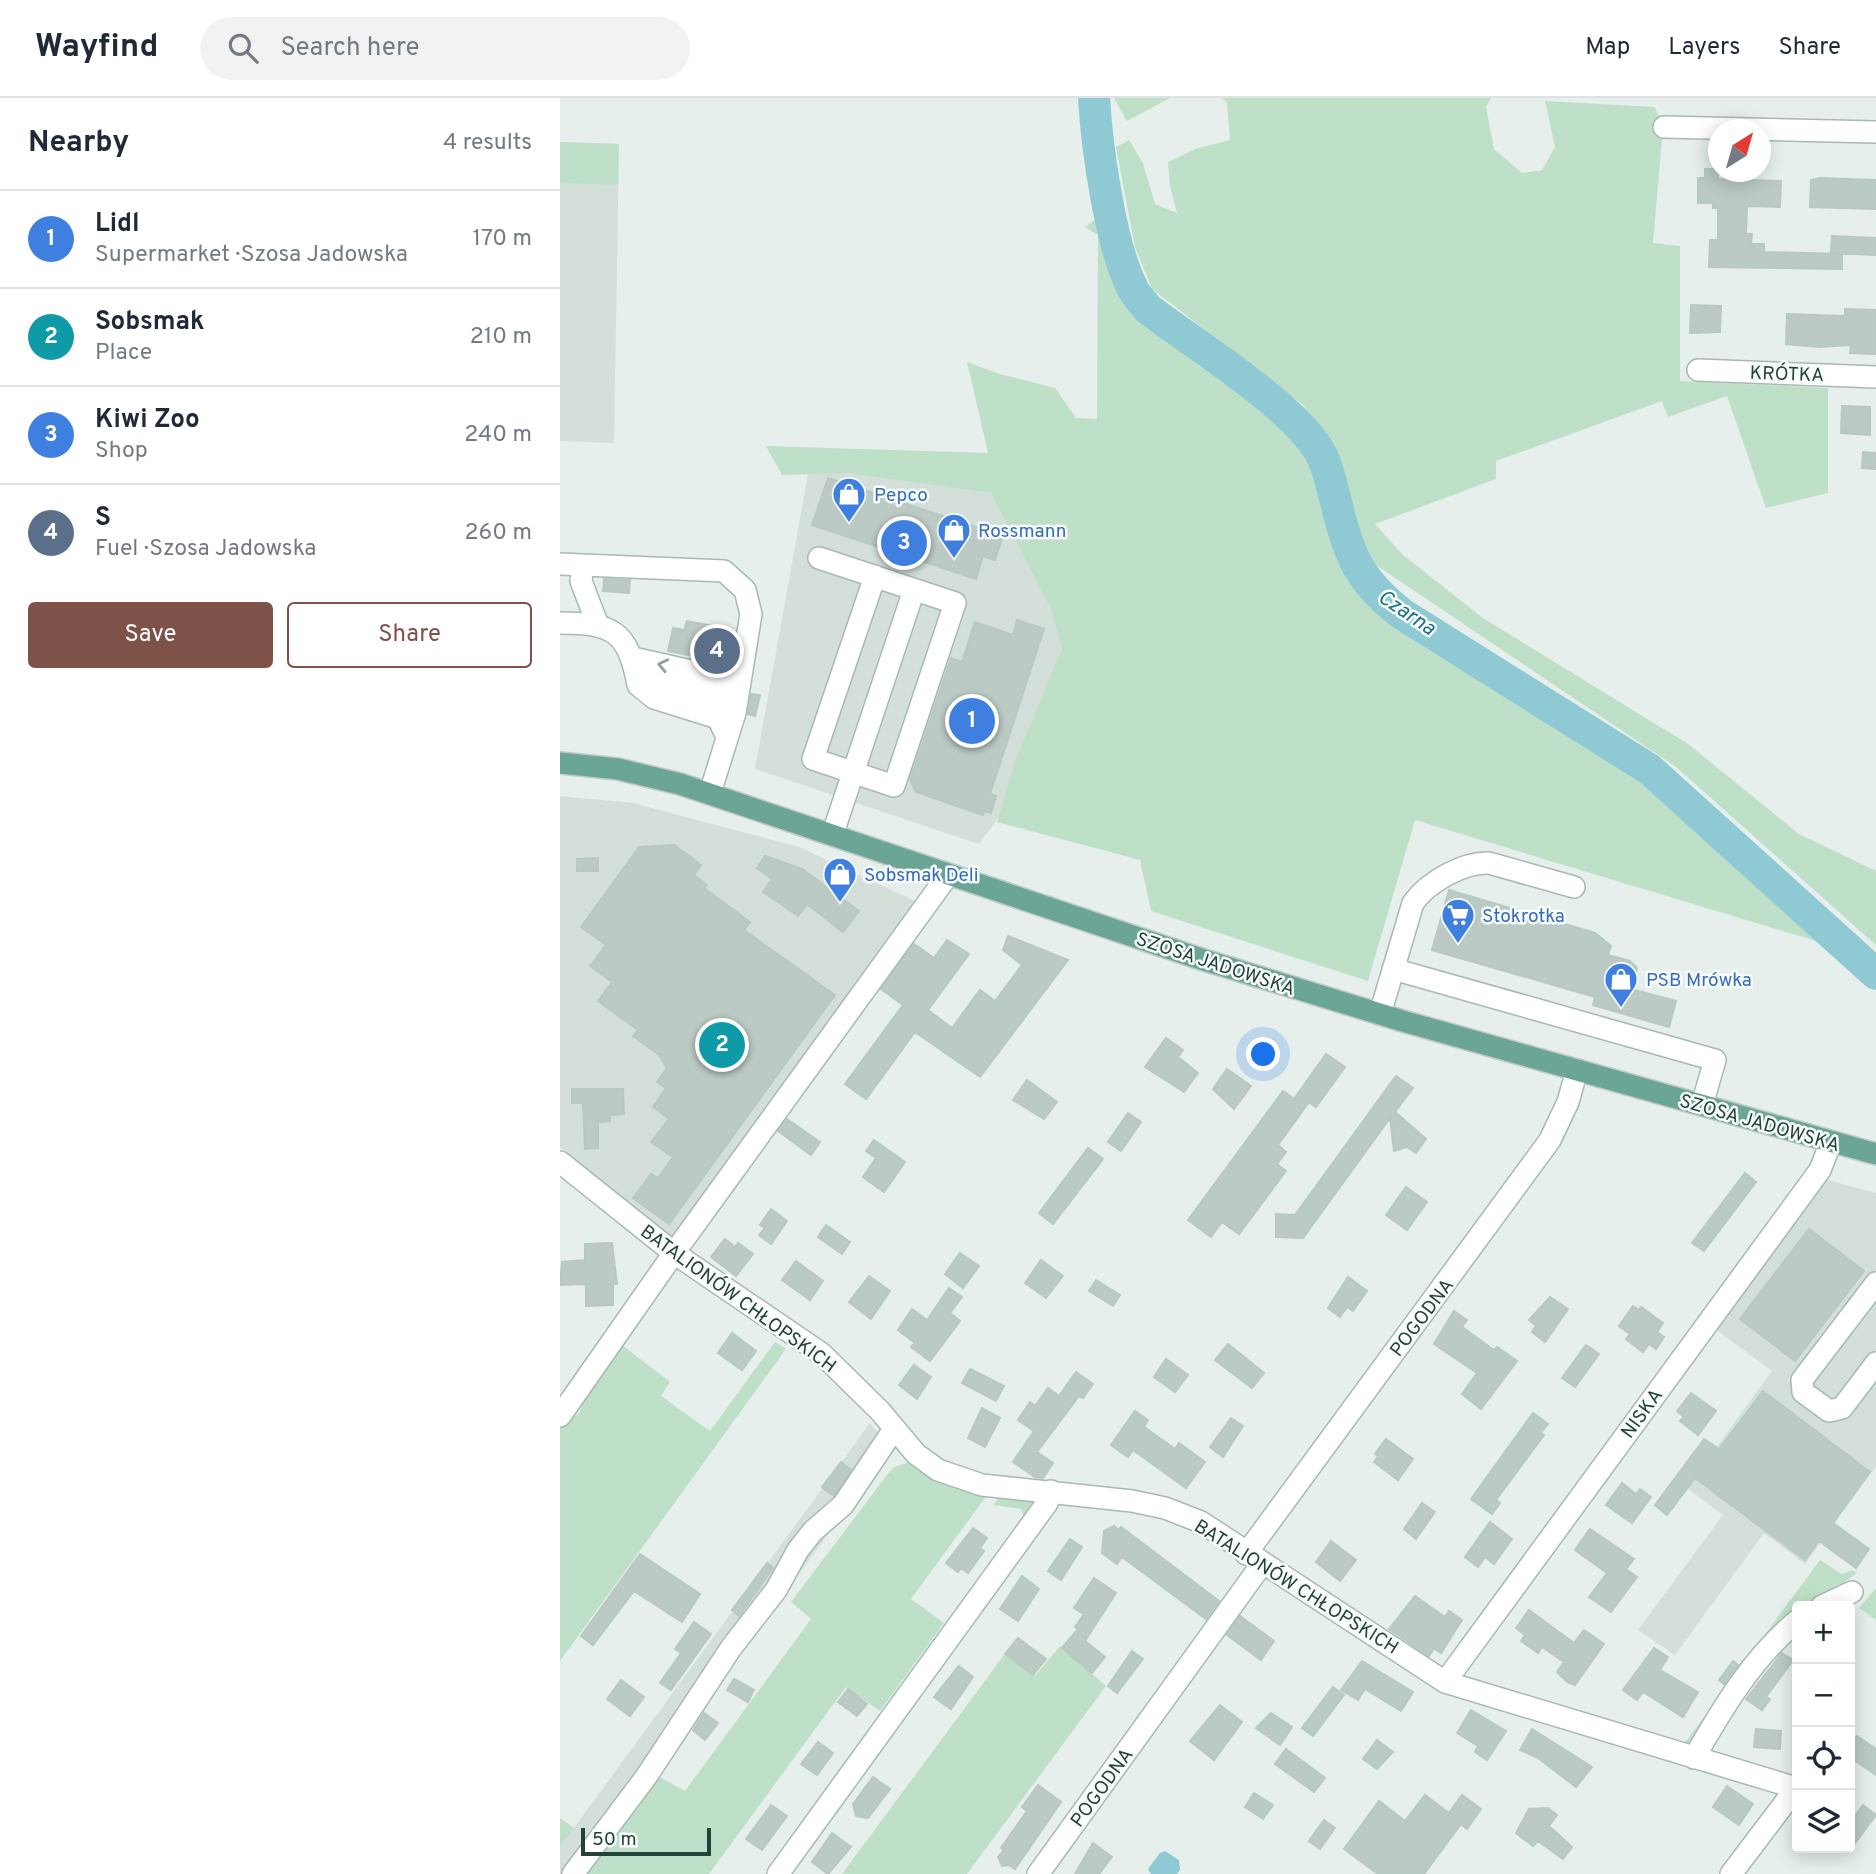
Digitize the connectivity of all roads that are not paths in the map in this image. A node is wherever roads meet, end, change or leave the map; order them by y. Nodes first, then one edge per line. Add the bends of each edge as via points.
1 (1664, 127) dead end
2 (1876, 132) edge
3 (1698, 370) dead end
4 (1876, 377) edge
5 (819, 558) dead end
6 (560, 564) edge
7 (583, 565) junction
8 (875, 576) junction
9 (914, 590) junction
10 (578, 623) edge
11 (635, 668) junction
12 (739, 693) junction
13 (727, 737) junction
14 (560, 763) edge
15 (853, 772) junction
16 (710, 793) junction
17 (833, 833) junction
18 (948, 875) junction
19 (1574, 887) dead end
20 (1393, 970) junction
21 (1380, 1014) junction
22 (1577, 1070) junction
23 (1702, 1105) junction
24 (1831, 1142) junction
25 (1876, 1154) edge
26 (560, 1162) edge
27 (674, 1253) junction
28 (1876, 1283) edge
29 (1876, 1363) edge
30 (560, 1416) edge
31 (894, 1429) junction
32 (1051, 1491) junction
33 (1254, 1559) junction
34 (1852, 1592) dead end
35 (1833, 1601) edge
36 (1792, 1626) edge
37 (1445, 1682) junction
38 (1694, 1758) junction
39 (573, 1874) edge
40 (778, 1874) edge
41 (1038, 1874) edge
42 (1731, 1874) edge

1 - 2 street
3 - 4 street, KRÓTKA
5 - 8 street
6 - 7 street
7 - 10 street
7 - 12 street via 712,570 733,576 751,607
8 - 9 street
8 - 15 street via 813,759
9 - 15 street
9 - 15 street via 955,603 894,786
10 - 11 street via 619,634
12 -> 11 street
11 - 13 street via 638,685 654,698 718,718
12 - 13 street
13 - 16 street
14 - 16 main road, SZOSA JADOWSKA via 618,769
15 - 17 street
16 - 17 main road, SZOSA JADOWSKA
17 - 18 main road, SZOSA JADOWSKA
18 - 21 main road, SZOSA JADOWSKA
18 - 27 street
19 - 20 street via 1475,862 1422,891 1413,903
20 - 21 street
20 - 23 street via 1715,1060
21 - 22 main road, SZOSA JADOWSKA
22 - 23 main road, SZOSA JADOWSKA
22 - 33 street, POGODNA via 1550,1140
23 - 24 main road, SZOSA JADOWSKA
24 - 25 main road, SZOSA JADOWSKA
24 - 37 street, NISKA via 1820,1170
26 - 27 street, BATALIONÓW CHŁOPSKICH
27 - 30 street
27 - 31 street, BATALIONÓW CHŁOPSKICH via 822,1354
28 - 29 street via 1802,1380 1803,1392 1829,1411 1842,1408
31 - 32 street, BATALIONÓW CHŁOPSKICH via 920,1458 951,1476 982,1485
31 - 39 street via 843,1505 798,1550 776,1590 730,1648 646,1777
32 - 33 street, BATALIONÓW CHŁOPSKICH via 1165,1508 1201,1522
32 - 40 street via 1047,1503
33 - 37 street, BATALIONÓW CHŁOPSKICH
33 - 41 street, POGODNA
34 - 35 street
36 - 38 street via 1761,1658 1720,1713
37 - 38 street, BATALIONÓW CHŁOPSKICH
38 - 42 street, BATALIONÓW CHŁOPSKICH via 1793,1787

